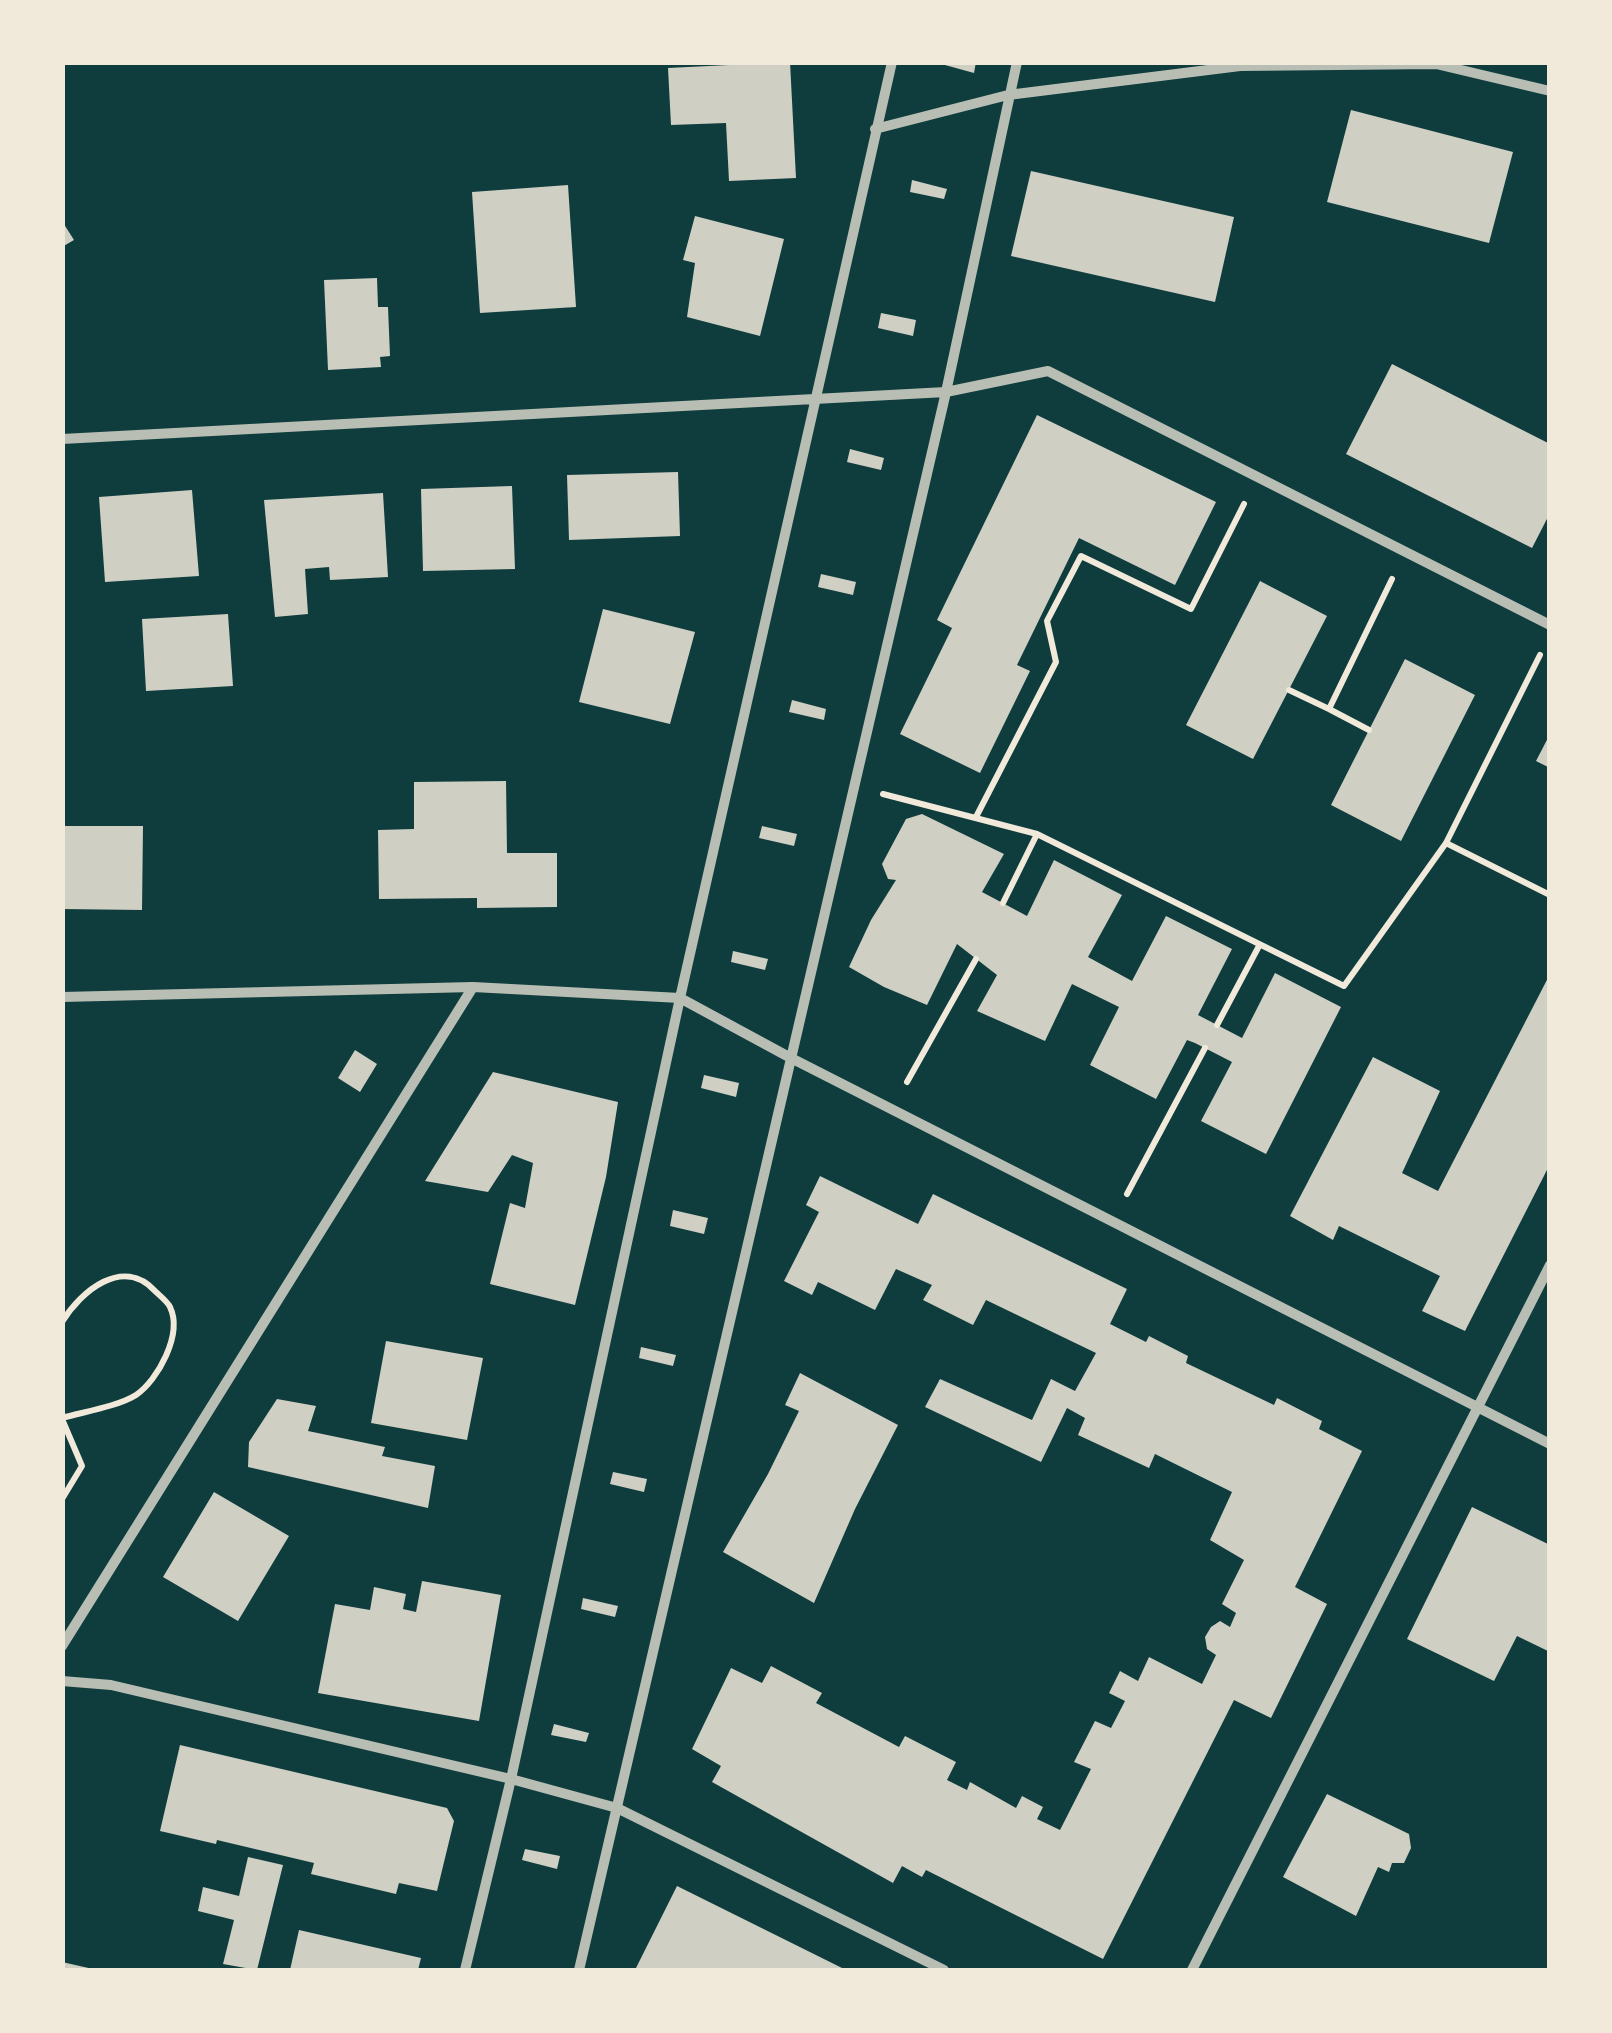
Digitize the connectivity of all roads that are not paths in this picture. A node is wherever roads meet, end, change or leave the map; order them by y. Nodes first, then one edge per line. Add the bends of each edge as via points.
1 (892, 62) edge
2 (1017, 62) edge
3 (1550, 91) edge
4 (1008, 95) junction
5 (875, 129) junction
6 (946, 392) junction
7 (816, 397) junction
8 (62, 438) edge
9 (1550, 625) edge
10 (473, 986) junction
11 (62, 997) edge
12 (680, 998) junction
13 (789, 1057) junction
14 (1550, 1266) edge
15 (1476, 1407) junction
16 (1550, 1444) edge
17 (62, 1646) edge
18 (62, 1681) edge
19 (511, 1779) junction
20 (617, 1808) junction
21 (465, 1970) edge
22 (579, 1970) edge
23 (944, 1970) edge
24 (1192, 1970) edge

1 - 5 street
2 - 4 street
3 - 4 street via 1436,64 1240,66
4 - 5 street
4 - 6 street
5 - 7 street
6 - 7 street
6 - 9 street via 1048,371
6 - 13 street
7 - 8 street
7 - 12 street
10 - 11 street
10 - 12 street
10 - 17 street
12 - 13 street
12 - 19 street
13 - 15 street
13 - 20 street
14 - 15 street
15 - 16 street
15 - 24 street
18 - 19 street via 111,1685
19 - 20 street
19 - 21 street
20 - 22 street
20 - 23 street

